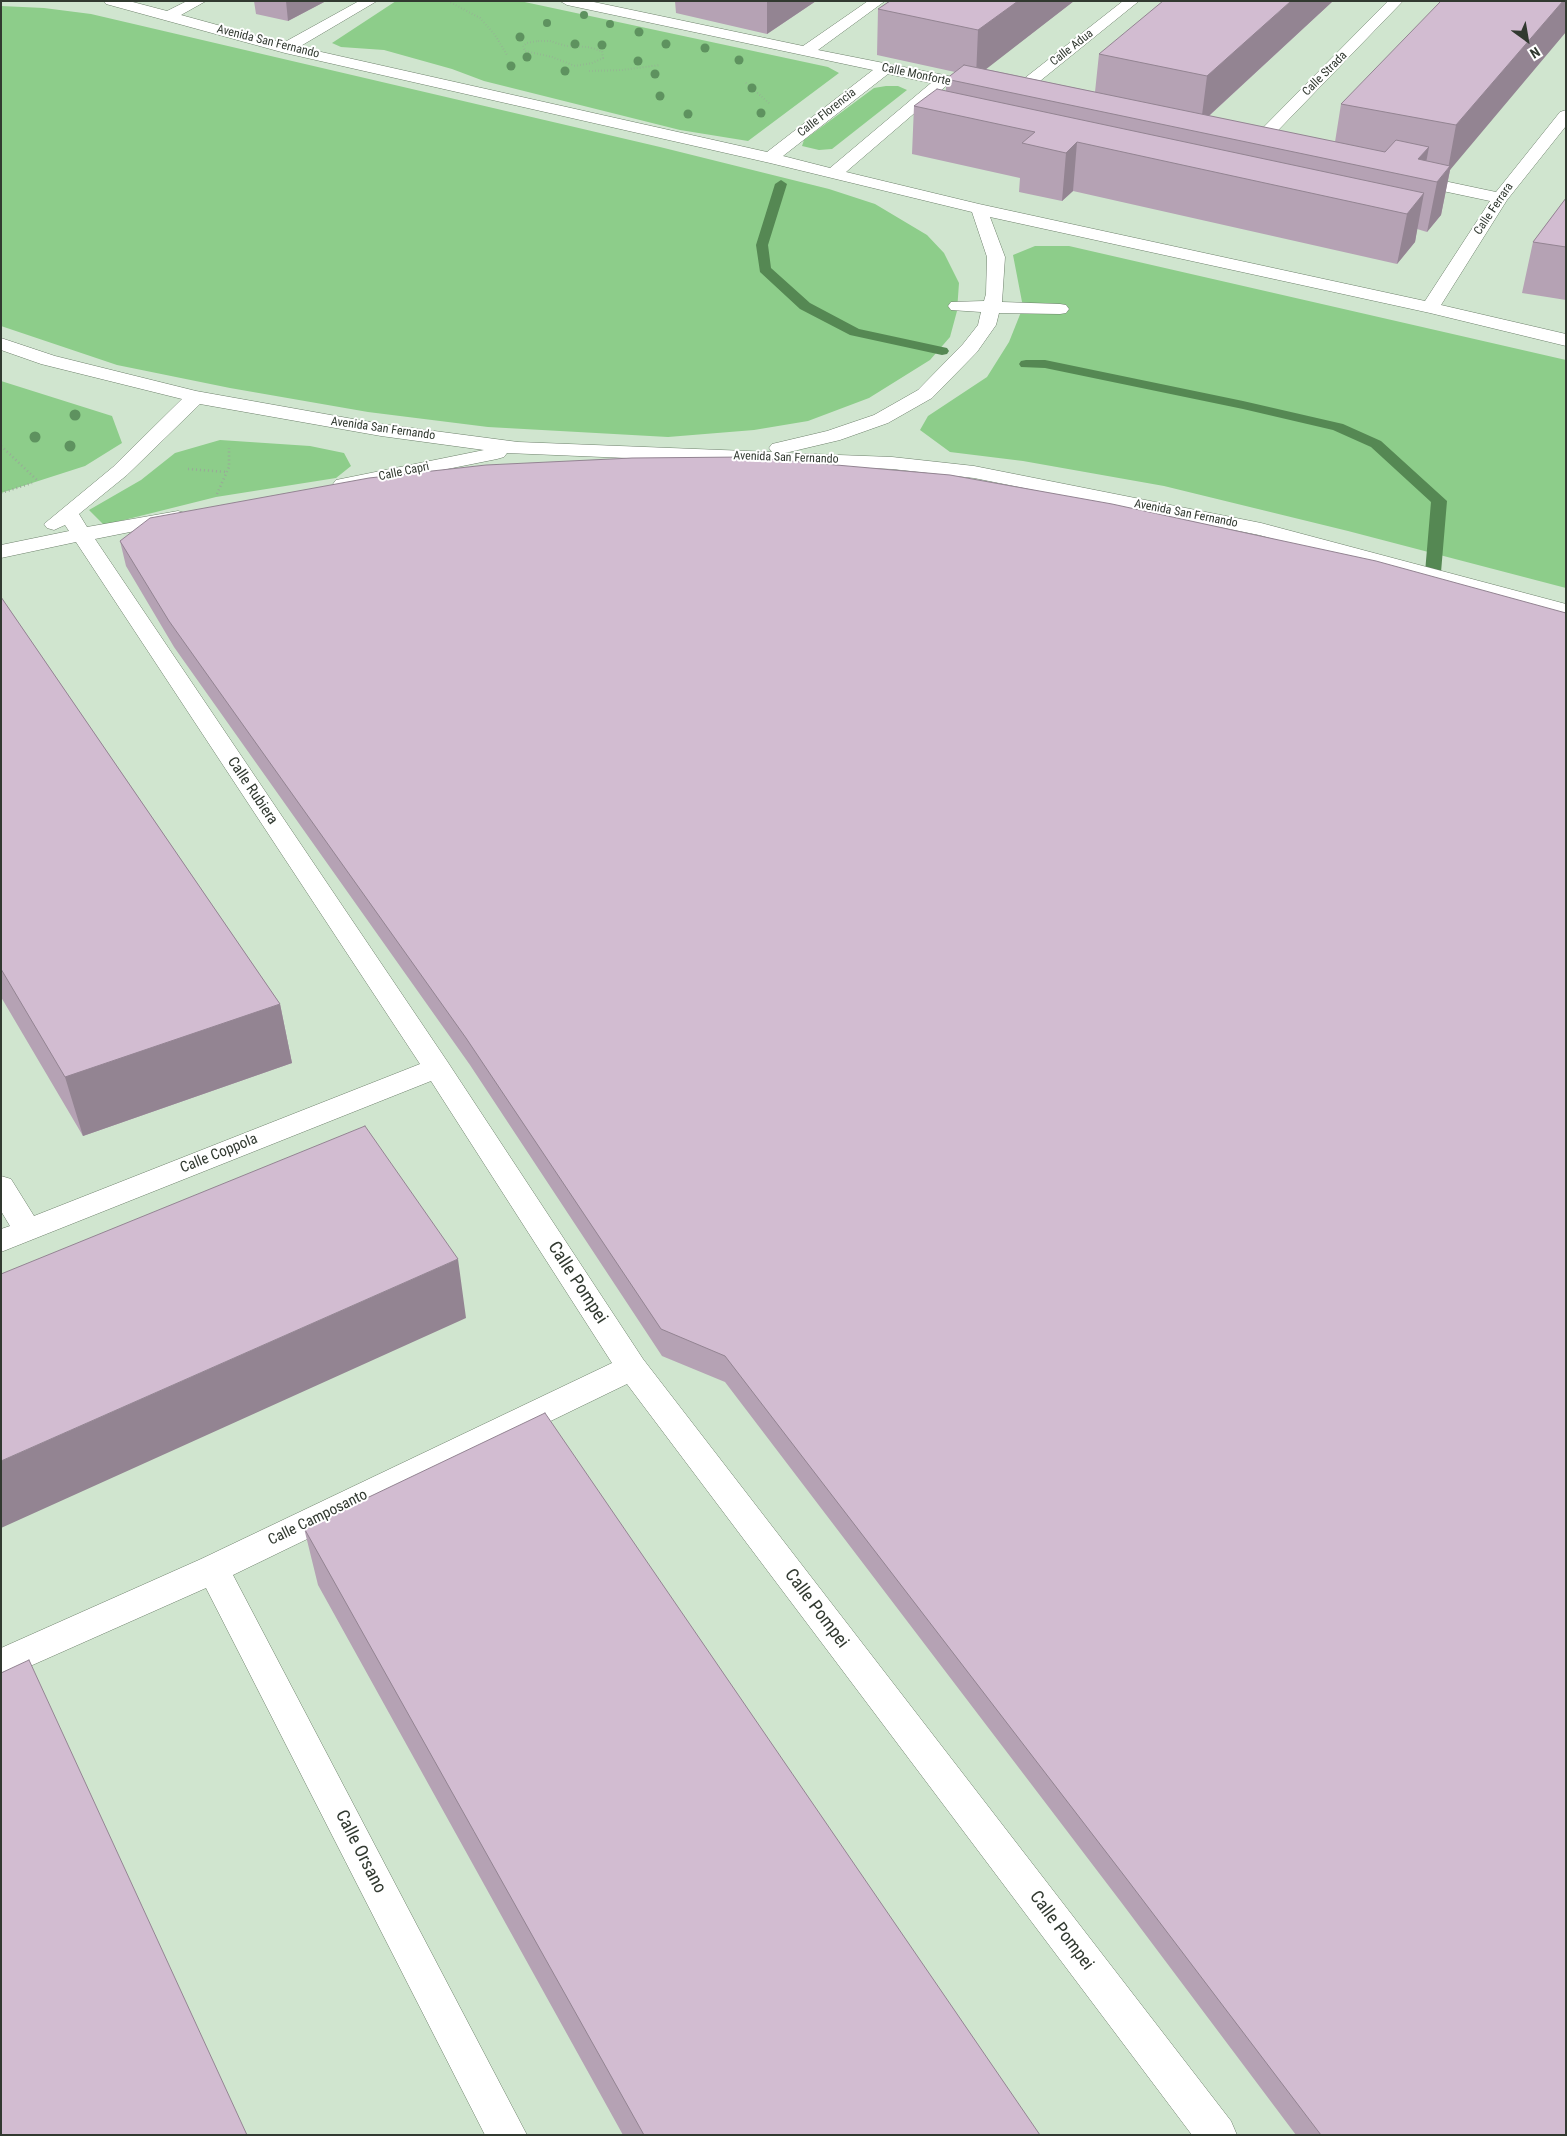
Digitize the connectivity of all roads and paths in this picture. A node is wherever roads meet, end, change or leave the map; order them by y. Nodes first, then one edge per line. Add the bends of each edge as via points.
1 (111, 1) edge
2 (199, 1) edge
3 (370, 1) edge
4 (448, 1) edge
5 (567, 1) edge
6 (878, 1) edge
7 (1132, 1) edge
8 (1396, 1) edge
9 (612, 5) edge
10 (168, 16) junction
11 (588, 47) joint
12 (285, 48) junction
13 (806, 52) junction
14 (509, 57) dead end
15 (666, 64) dead end
16 (884, 69) junction
17 (585, 72) dead end
18 (944, 80) junction
19 (745, 82) dead end
20 (1013, 95) junction
21 (1032, 99) edge
22 (773, 105) dead end
23 (1566, 115) edge
24 (1234, 142) dead end
25 (1254, 146) junction
26 (1273, 150) edge
27 (770, 158) junction
28 (833, 174) junction
29 (1396, 176) edge
30 (1500, 198) junction
31 (979, 209) junction
32 (957, 306) dead end
33 (992, 307) junction
34 (1430, 308) junction
35 (1060, 309) dead end
36 (1566, 340) edge
37 (1, 344) edge
38 (196, 397) junction
39 (229, 443) dead end
40 (1, 446) edge
41 (518, 448) junction
42 (746, 456) junction
43 (179, 468) dead end
44 (227, 472) junction
45 (325, 488) edge
46 (1, 493) edge
47 (216, 497) dead end
48 (68, 514) junction
49 (192, 514) edge
50 (82, 536) junction
51 (26, 545) junction
52 (1, 552) edge
53 (1566, 611) edge
54 (437, 1068) junction
55 (1, 1186) edge
56 (14, 1236) edge
57 (632, 1368) junction
58 (213, 1569) junction
59 (1, 1664) edge
60 (507, 2135) edge
61 (1217, 2135) edge

1 - 10 street, Avenida San Fernando
2 - 10 street
3 - 12 street
4 - 14 path via 480,18
5 - 9 street, Calle Monforte
6 - 13 street
7 - 20 street, Calle Adua
8 - 25 street, Calle Strada
9 - 13 street, Calle Monforte
10 - 12 street, Avenida San Fernando
11 - 11 path via 602,51 603,58 575,66 525,51 523,46 550,40 566,46
12 - 27 street, Avenida San Fernando
13 - 16 street, Calle Monforte
15 - 17 path
16 - 18 street, Calle Monforte
16 - 27 street, Calle Florencia
18 - 20 street, Calle Monforte
18 - 28 street
19 - 22 path via 765,102
20 - 21 street, Calle Monforte
23 - 30 street, Calle Ferrara
24 - 25 street
25 - 26 street
27 - 28 street, Avenida San Fernando
28 - 31 street, Avenida San Fernando
29 - 30 street
30 - 34 street, Calle Ferrara
31 - 33 street via 996,257
31 - 34 street, Avenida San Fernando
32 - 33 street
33 - 35 street
33 - 42 street via 986,325 970,348 925,394 881,418 849,430
34 - 36 street, Avenida San Fernando
37 - 38 street, Avenida San Fernando via 48,360
38 - 41 street, Avenida San Fernando via 381,430
38 - 48 street via 120,471
39 - 44 path
40 - 46 path via 38,481
41 - 42 street, Avenida San Fernando
41 - 45 street, Calle Capri
42 - 53 street, Avenida San Fernando via 892,462 974,472 1261,529
43 - 44 path
44 - 47 path
48 - 50 street, Calle Rubiera
48 - 51 street
49 - 50 street
50 - 51 street
50 - 54 street, Calle Rubiera
51 - 52 street
54 - 56 street, Calle Coppola
54 - 57 street, Calle Pompei
55 - 56 street
57 - 58 street, Calle Camposanto
57 - 61 street, Calle Pompei
58 - 59 street, Calle Camposanto
58 - 60 street, Calle Orsano

